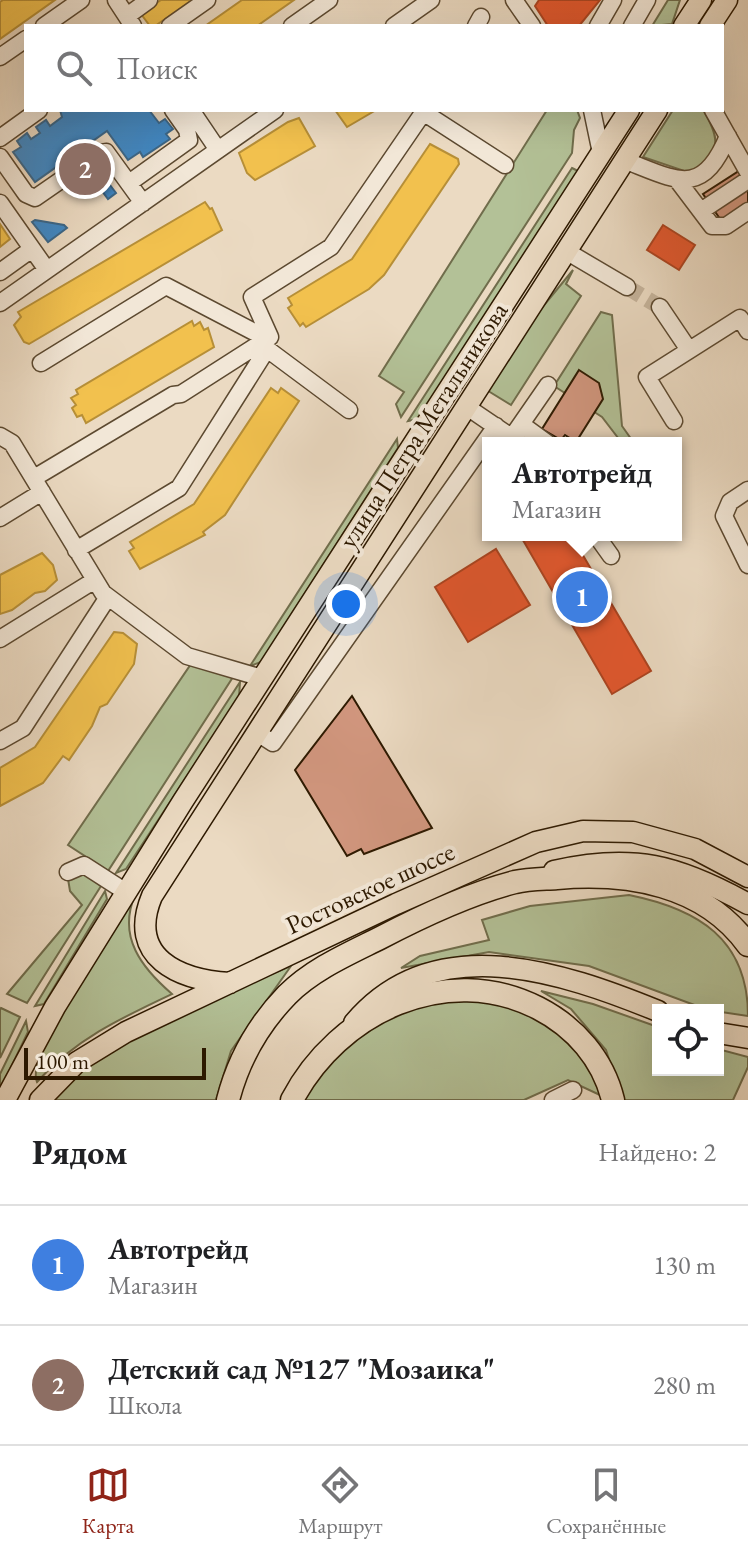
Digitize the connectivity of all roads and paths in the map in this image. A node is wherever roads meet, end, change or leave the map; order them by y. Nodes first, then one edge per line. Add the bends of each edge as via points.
1 (81, 0) edge
2 (116, 0) edge
3 (149, 0) edge
4 (207, 0) edge
5 (329, 0) edge
6 (431, 0) edge
7 (514, 0) edge
8 (613, 0) edge
9 (647, 0) edge
10 (701, 0) edge
11 (727, 0) edge
12 (130, 21) edge
13 (47, 24) edge
14 (173, 24) edge
15 (295, 24) edge
16 (397, 24) edge
17 (531, 24) edge
18 (599, 24) edge
19 (633, 24) edge
20 (685, 24) edge
21 (711, 24) edge
22 (24, 40) edge
23 (0, 57) edge
24 (36, 112) edge
25 (174, 112) edge
26 (192, 112) edge
27 (272, 112) edge
28 (423, 112) edge
29 (426, 112) edge
30 (592, 112) edge
31 (628, 112) edge
32 (656, 112) edge
33 (714, 112) edge
34 (728, 136) junction
35 (0, 138) edge
36 (218, 150) junction
37 (601, 153) junction
38 (0, 157) edge
39 (624, 160) junction
40 (505, 165) dead end
41 (748, 172) edge
42 (748, 180) edge
43 (678, 181) junction
44 (129, 183) junction
45 (0, 203) edge
46 (143, 203) junction
47 (701, 211) junction
48 (748, 211) edge
49 (32, 249) junction
50 (566, 251) junction
51 (47, 270) junction
52 (0, 272) edge
53 (627, 287) tunnel mouth
54 (0, 303) edge
55 (660, 307) tunnel mouth
56 (748, 331) edge
57 (264, 346) junction
58 (689, 350) junction
59 (41, 363) dead end
60 (548, 385) dead end
61 (467, 407) junction
62 (349, 410) dead end
63 (674, 421) dead end
64 (496, 426) junction
65 (518, 435) edge
66 (0, 436) edge
67 (488, 437) edge
68 (482, 446) edge
69 (38, 485) junction
70 (748, 490) edge
71 (0, 518) edge
72 (600, 541) edge
73 (375, 547) junction
74 (76, 550) junction
75 (611, 556) dead end
76 (401, 562) junction
77 (748, 565) edge
78 (95, 580) junction
79 (108, 597) junction
80 (0, 639) edge
81 (262, 678) junction
82 (256, 732) junction
83 (0, 741) edge
84 (183, 801) junction
85 (207, 808) junction
86 (68, 872) dead end
87 (748, 877) edge
88 (518, 881) junction
89 (126, 892) junction
90 (748, 904) edge
91 (748, 945) edge
92 (230, 983) junction
93 (652, 1009) edge
94 (346, 1033) junction
95 (724, 1034) edge
96 (748, 1038) edge
97 (573, 1090) dead end
98 (5, 1100) edge
99 (40, 1100) edge
100 (228, 1100) edge
101 (292, 1100) edge
102 (553, 1100) edge
103 (613, 1100) edge

1 - 13 street
2 - 12 street
3 - 12 street
4 - 14 street
5 - 15 street
6 - 16 street
7 - 17 street
8 - 18 street
9 - 19 street
10 - 20 main road
11 - 21 main road
22 - 23 street
24 - 35 street
25 - 44 street via 189,140
26 - 36 street
27 - 36 street
28 - 57 street via 331,247 252,297 270,337
29 - 40 street
30 - 37 street
31 - 37 main road, улица Петра Метальникова
32 - 39 main road, улица Петра Метальникова
33 - 34 street
34 - 41 street
34 - 43 street via 716,164 693,181
36 - 46 street
37 - 81 main road, улица Петра Метальникова
38 - 44 street via 30,197 103,152
39 - 43 street
39 - 50 main road, улица Петра Метальникова
42 - 47 street
43 - 47 street
44 - 46 street
45 - 49 street
46 - 51 street
47 - 48 street via 712,226 726,226
49 - 51 street
49 - 52 street
50 - 53 street
50 - 61 main road, улица Петра Метальникова
51 - 54 street
55 - 58 street
56 - 58 street via 740,318
57 - 59 street via 256,333 166,286
57 - 62 street
57 - 69 street via 173,395
57 - 74 street via 179,488
58 - 63 street via 647,377
60 - 65 street
61 - 64 street
61 - 73 main road, улица Петра Метальникова
64 - 65 street
64 - 67 street
66 - 69 street via 12,443
68 - 76 street
69 - 71 street
69 - 74 street
70 - 77 street via 730,502 724,516
72 - 75 street
73 - 76 street
73 - 82 main road, улица Петра Метальникова
74 - 78 street
76 - 82 street via 273,743
78 - 79 street
78 - 80 street
79 - 81 street via 187,656
79 - 83 street via 23,728
81 - 84 main road, улица Петра Метальникова
82 - 85 main road, улица Петра Метальникова
84 - 85 main road via 195,813
84 - 89 main road, улица Петра Метальникова
85 - 92 main road, улица Петра Метальникова via 152,896 146,931 163,964 190,978
86 - 89 street via 84,865
87 - 92 main road, Ростовское шоссе via 695,849 657,837 603,831 566,834 505,854
88 - 90 main road via 584,865 642,862 689,874
88 - 91 highway via 592,875 655,884 719,914
88 - 100 highway via 410,922 312,975 288,994 257,1034
89 - 98 main road, улица Петра Метальникова
92 - 99 main road, Ростовское шоссе via 99,1047
93 - 94 main road via 548,972 481,966 442,971 406,984 368,1007
94 - 101 highway via 309,1071
94 - 103 highway via 400,1002 435,992 506,994 555,1017 574,1033 594,1057
95 - 96 main road
97 - 102 street

